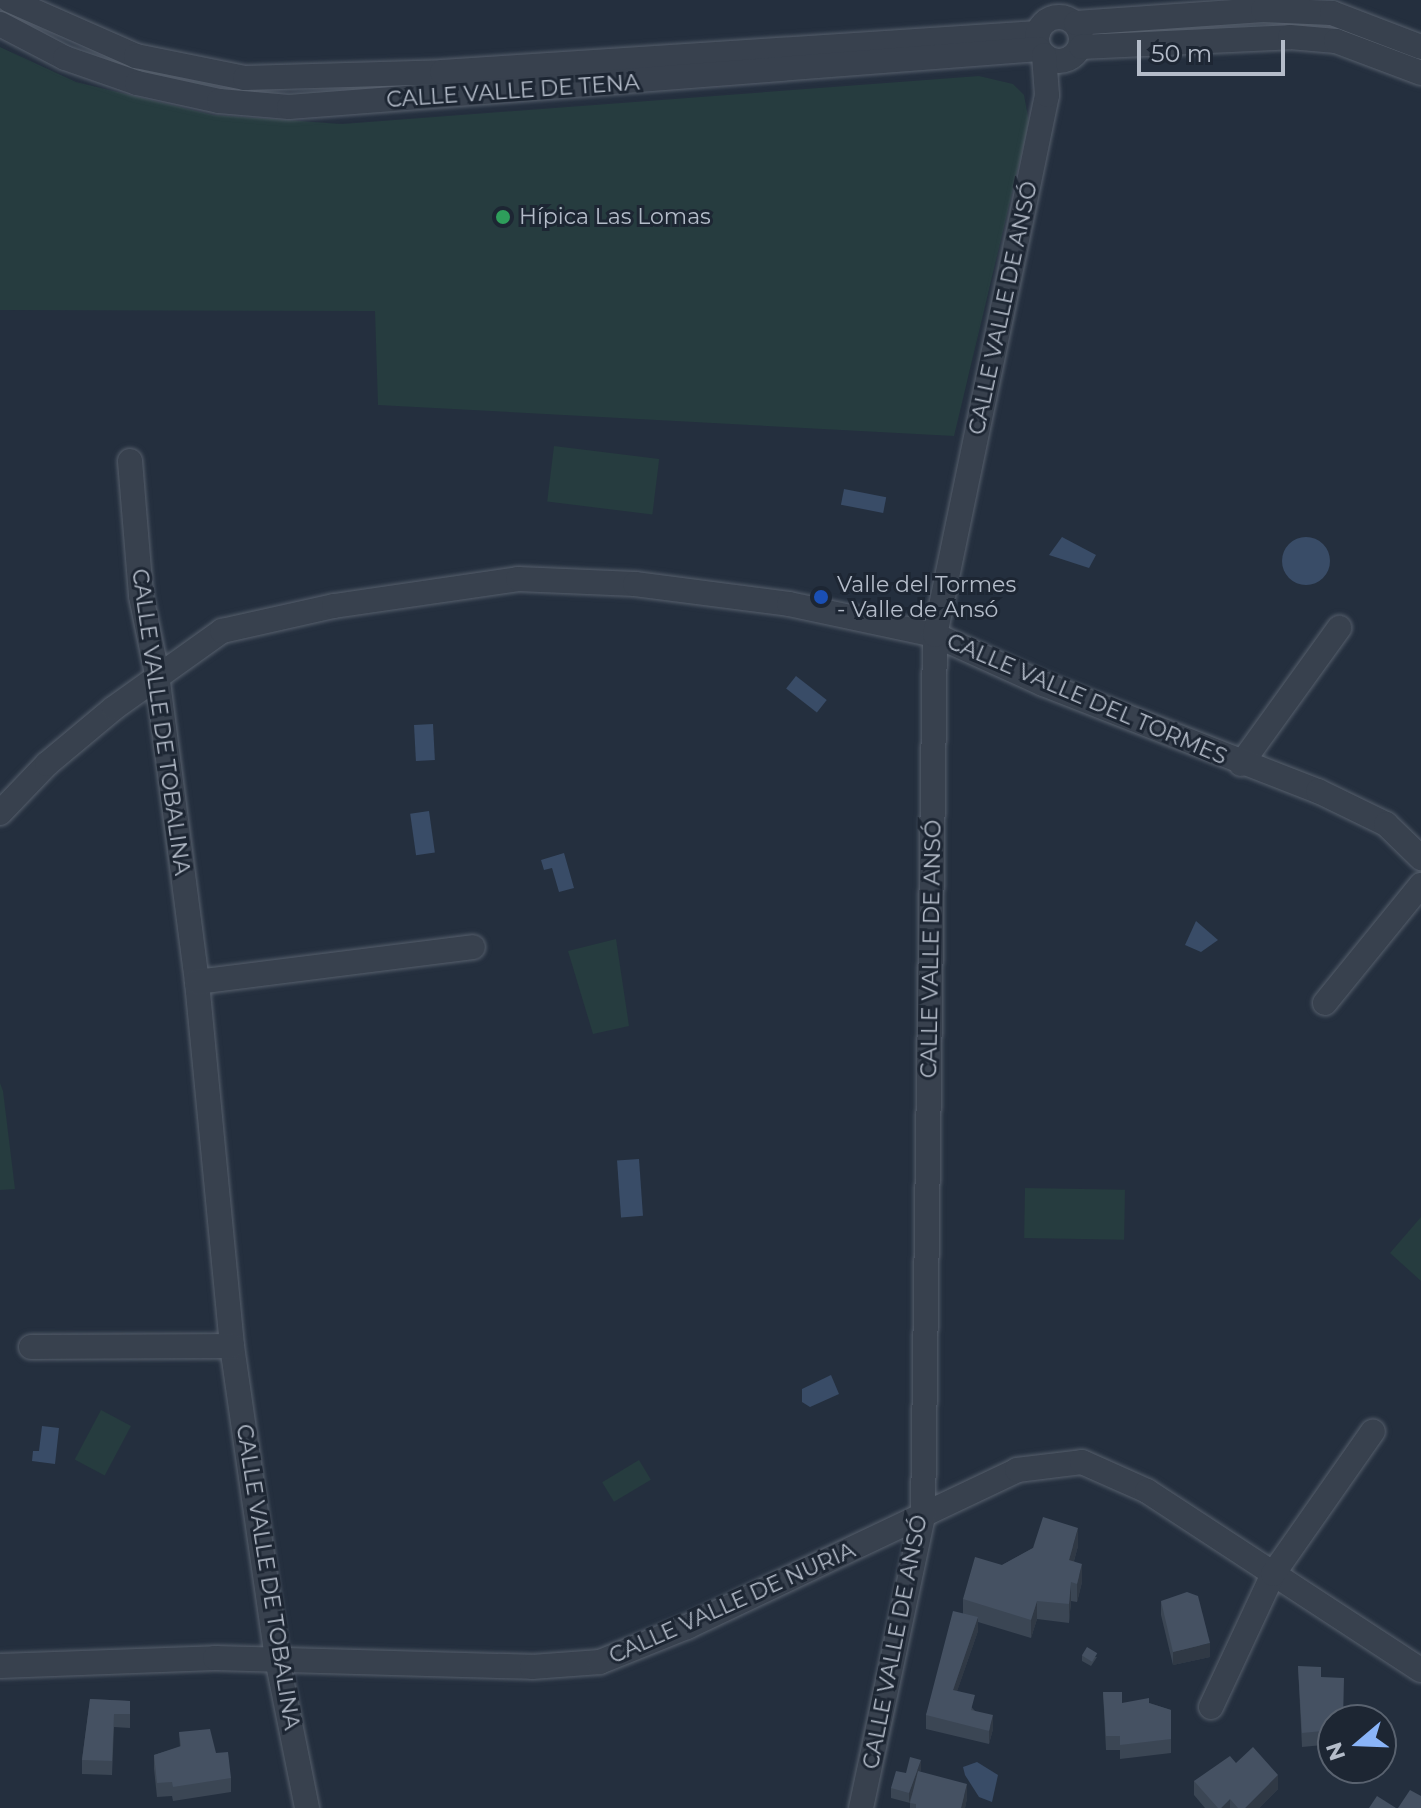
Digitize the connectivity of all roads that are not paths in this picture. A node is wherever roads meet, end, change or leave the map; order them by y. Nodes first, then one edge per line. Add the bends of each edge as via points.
1 (9, 0) edge
2 (0, 24) edge
3 (1061, 30) edge
4 (1421, 47) edge
5 (1421, 73) edge
6 (130, 461) dead end
7 (1339, 628) dead end
8 (935, 635) junction
9 (157, 674) junction
10 (1241, 764) junction
11 (0, 813) edge
12 (1421, 858) edge
13 (1421, 885) edge
14 (473, 947) dead end
15 (197, 982) junction
16 (1325, 1003) dead end
17 (232, 1346) junction
18 (31, 1347) dead end
19 (1373, 1431) dead end
20 (923, 1516) junction
21 (1273, 1574) junction
22 (278, 1664) junction
23 (0, 1666) edge
24 (1421, 1670) edge
25 (1211, 1707) dead end
26 (307, 1808) edge
27 (861, 1808) edge

1 - 3 street, CALLE VALLE DE TENA via 136,56 245,78 442,72
2 - 3 street, CALLE VALLE DE TENA via 65,58 137,83 219,101 289,107
3 - 4 street, CALLE VALLE DE TENA via 1263,10 1332,13
3 - 5 street, CALLE VALLE DE TENA via 1336,41
3 - 8 street, CALLE VALLE DE ANSÓ
6 - 9 street, CALLE VALLE DE TOBALINA via 141,596
7 - 10 street, CALLE VALLE DEL TORMES
8 - 9 street, CALLE VALLE DEL TORMES via 789,604 635,584 518,579 334,606 222,631
8 - 10 street, CALLE VALLE DEL TORMES
8 - 20 street, CALLE VALLE DE ANSÓ
9 - 11 street, CALLE VALLE DEL TORMES via 47,764
9 - 15 street, CALLE VALLE DE TOBALINA
10 - 12 street, CALLE VALLE DEL TORMES via 1318,791 1386,824
13 - 16 street
14 - 15 street
15 - 17 street, CALLE VALLE DE TOBALINA
17 - 18 street
17 - 22 street, CALLE VALLE DE TOBALINA
19 - 21 street
20 - 21 street, CALLE VALLE DE NURIA via 1017,1470 1082,1462 1147,1491
20 - 22 street, CALLE VALLE DE NURIA via 600,1662 532,1667
20 - 27 street, CALLE VALLE DE ANSÓ
21 - 24 street, CALLE VALLE DE NURIA
21 - 25 street
22 - 23 street, CALLE VALLE DE NURIA via 215,1658
22 - 26 street, CALLE VALLE DE TOBALINA

